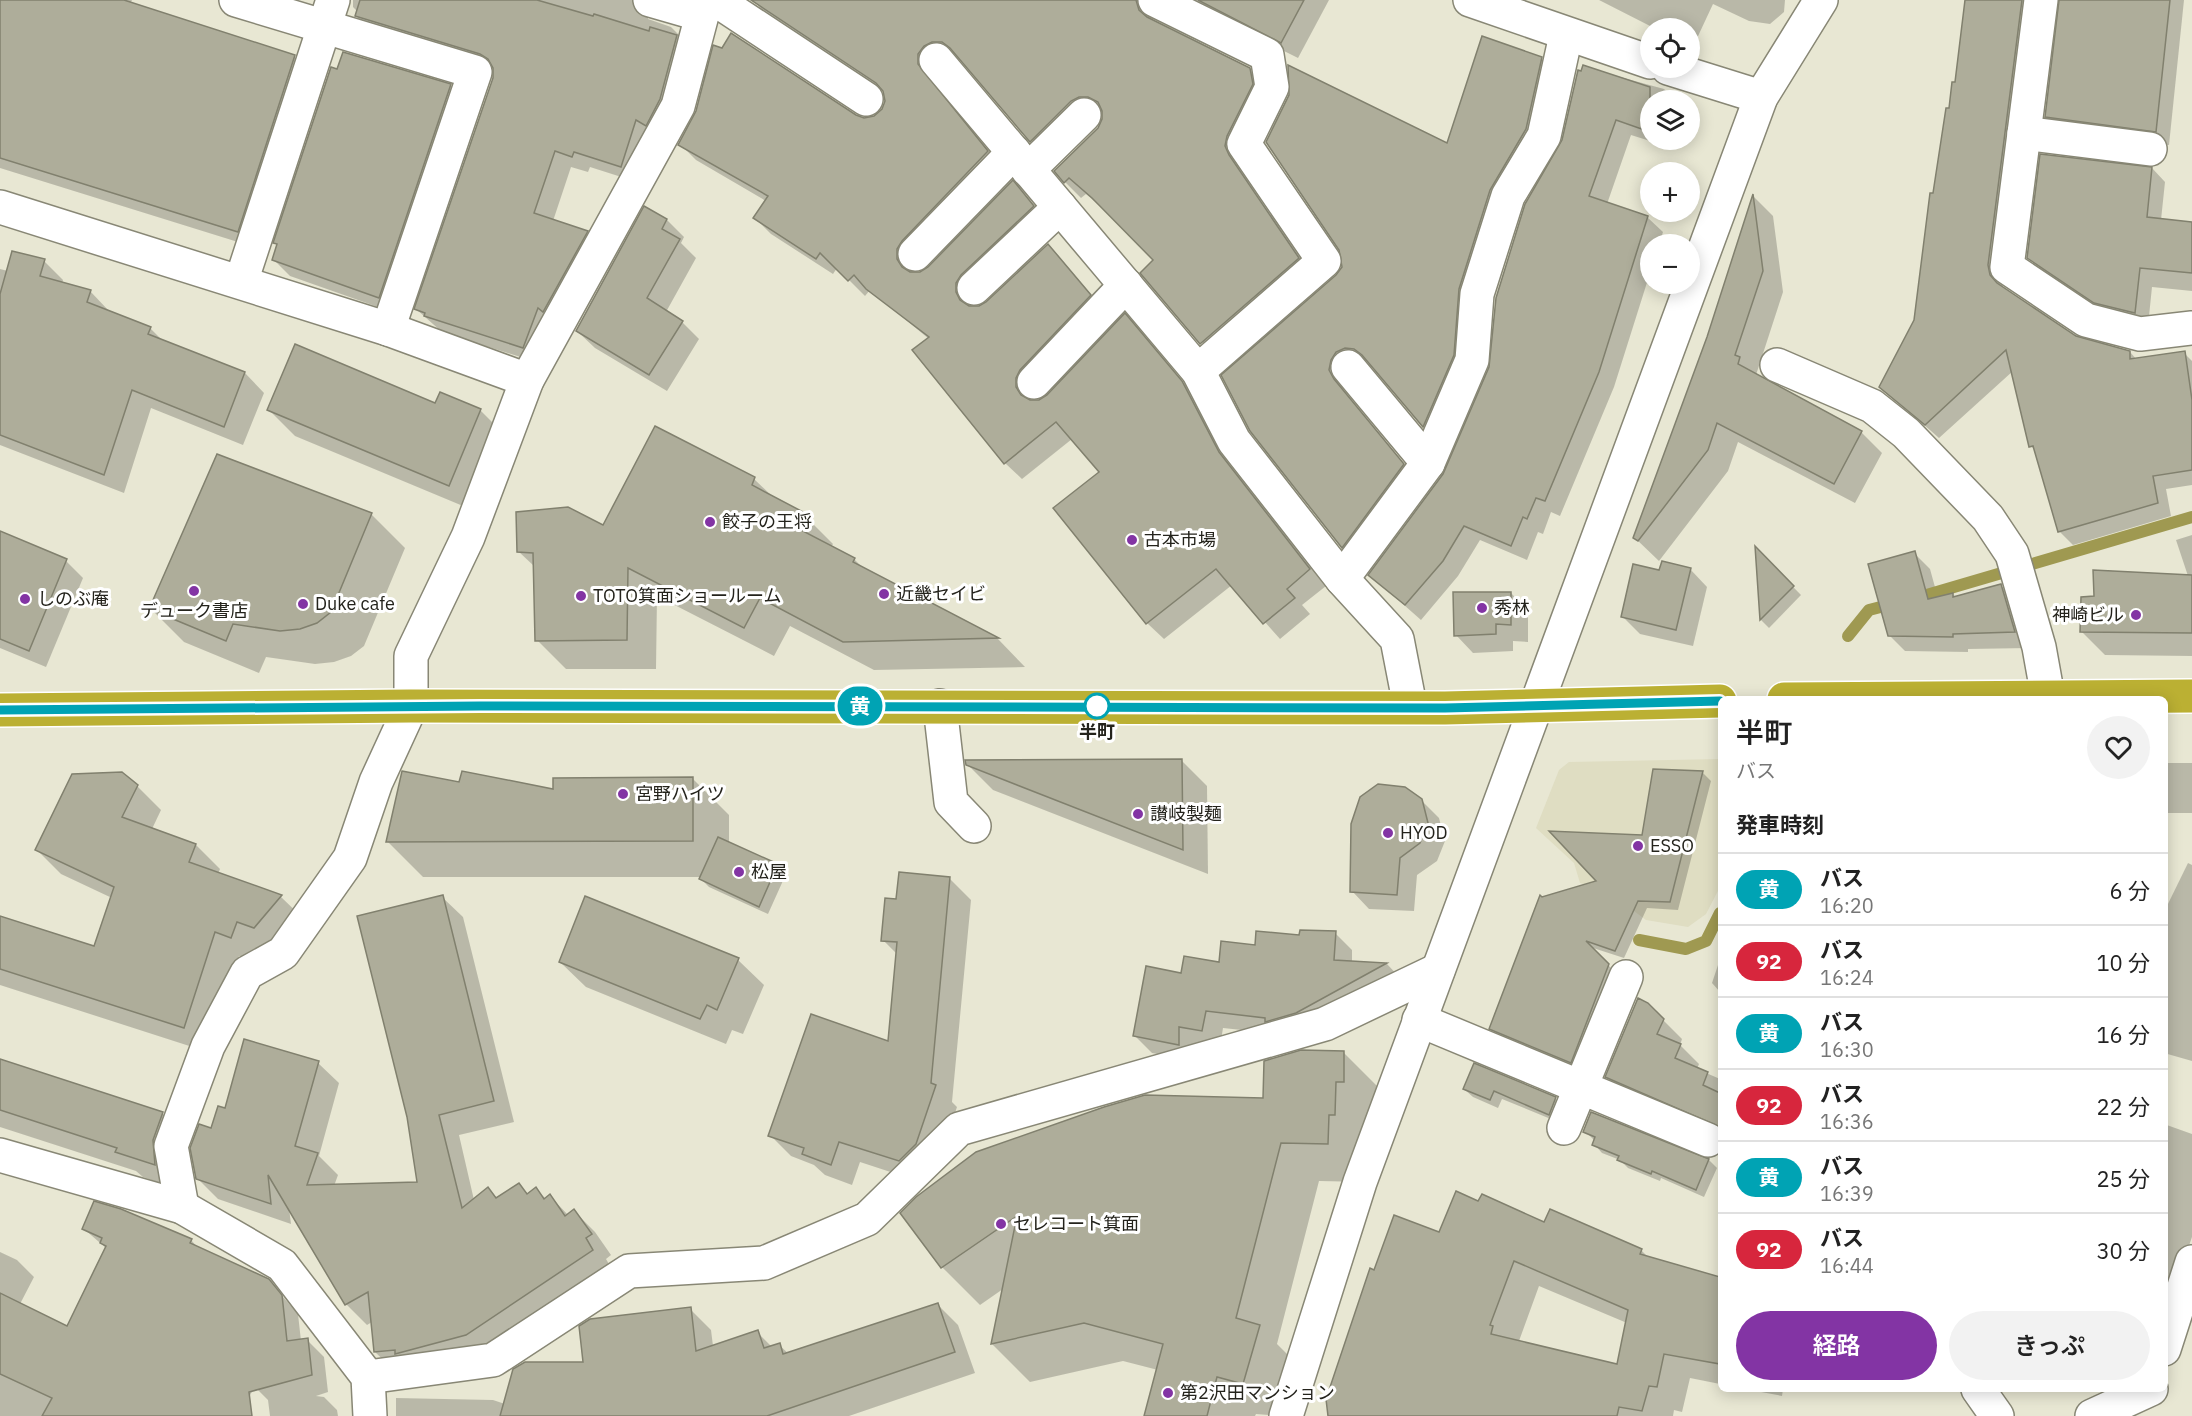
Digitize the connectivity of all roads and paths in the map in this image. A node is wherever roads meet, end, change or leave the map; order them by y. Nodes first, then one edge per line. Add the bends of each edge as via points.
1 (236, 0) edge
2 (650, 0) edge
3 (1155, 0) edge
4 (1470, 0) edge
5 (1821, 0) edge
6 (2041, 0) edge
7 (708, 5) edge
8 (329, 13) edge
9 (1566, 35) junction
10 (1640, 59) edge
11 (936, 60) dead end
12 (1700, 78) edge
13 (1761, 97) junction
14 (866, 99) dead end
15 (1084, 115) dead end
16 (2024, 133) junction
17 (2150, 149) dead end
18 (1021, 161) junction
19 (0, 207) edge
20 (1060, 207) junction
21 (915, 254) dead end
22 (241, 282) junction
23 (1126, 285) junction
24 (974, 288) dead end
25 (2192, 328) edge
26 (388, 329) junction
27 (1777, 365) dead end
28 (1348, 367) dead end
29 (1198, 371) junction
30 (527, 380) junction
31 (1034, 382) dead end
32 (1428, 463) junction
33 (1342, 579) junction
34 (2051, 696) edge
35 (2168, 696) edge
36 (2192, 696) edge
37 (1718, 701) edge
38 (1534, 705) junction
39 (411, 706) junction
40 (940, 706) junction
41 (1410, 706) junction
42 (0, 710) edge
43 (974, 826) dead end
44 (1438, 970) junction
45 (1626, 977) dead end
46 (1419, 1020) junction
47 (1581, 1087) junction
48 (1564, 1128) dead end
49 (1708, 1140) dead end
50 (0, 1155) edge
51 (182, 1207) junction
52 (2192, 1262) edge
53 (2168, 1337) edge
54 (368, 1377) junction
55 (1980, 1392) edge
56 (2144, 1392) edge
57 (370, 1416) edge
58 (1286, 1416) edge
59 (1996, 1416) edge
60 (2092, 1416) edge

1 - 8 street
2 - 7 street
3 - 29 street via 1267,55 1272,87 1244,144 1324,261
4 - 9 street
5 - 13 street
6 - 16 street
7 - 14 street
7 - 30 street via 678,106
8 - 22 street
8 - 26 street via 475,72
9 - 10 street
9 - 32 street via 1544,136 1508,196 1477,294 1472,360
11 - 18 street
12 - 13 street
13 - 38 street via 1567,627
15 - 18 street
16 - 17 street
16 - 25 street via 2007,267 2086,320 2140,334
18 - 20 street
18 - 21 street
19 - 22 street
20 - 23 street
20 - 24 street
22 - 26 street
23 - 29 street
23 - 31 street
26 - 30 street
27 - 34 street via 1872,406 1906,433 1988,518 2015,566
28 - 32 street
29 - 33 street via 1234,441
30 - 39 street via 468,537 411,656
32 - 33 street
33 - 41 street via 1397,639
35 - 36 highway
37 - 38 highway
38 - 41 highway
38 - 44 street
39 - 40 highway
39 - 42 highway
39 - 51 street via 376,782 350,858 283,953 247,973 208,1046 171,1146
40 - 41 highway
40 - 43 street via 951,802
44 - 46 street
44 - 54 street via 1325,1024 959,1129 867,1219 764,1263 629,1271 493,1360
45 - 47 street
46 - 47 street
46 - 58 street via 1360,1182
47 - 48 street
47 - 49 street
50 - 51 street
51 - 54 street via 282,1265
52 - 53 street
54 - 57 street
55 - 59 street
56 - 60 street

